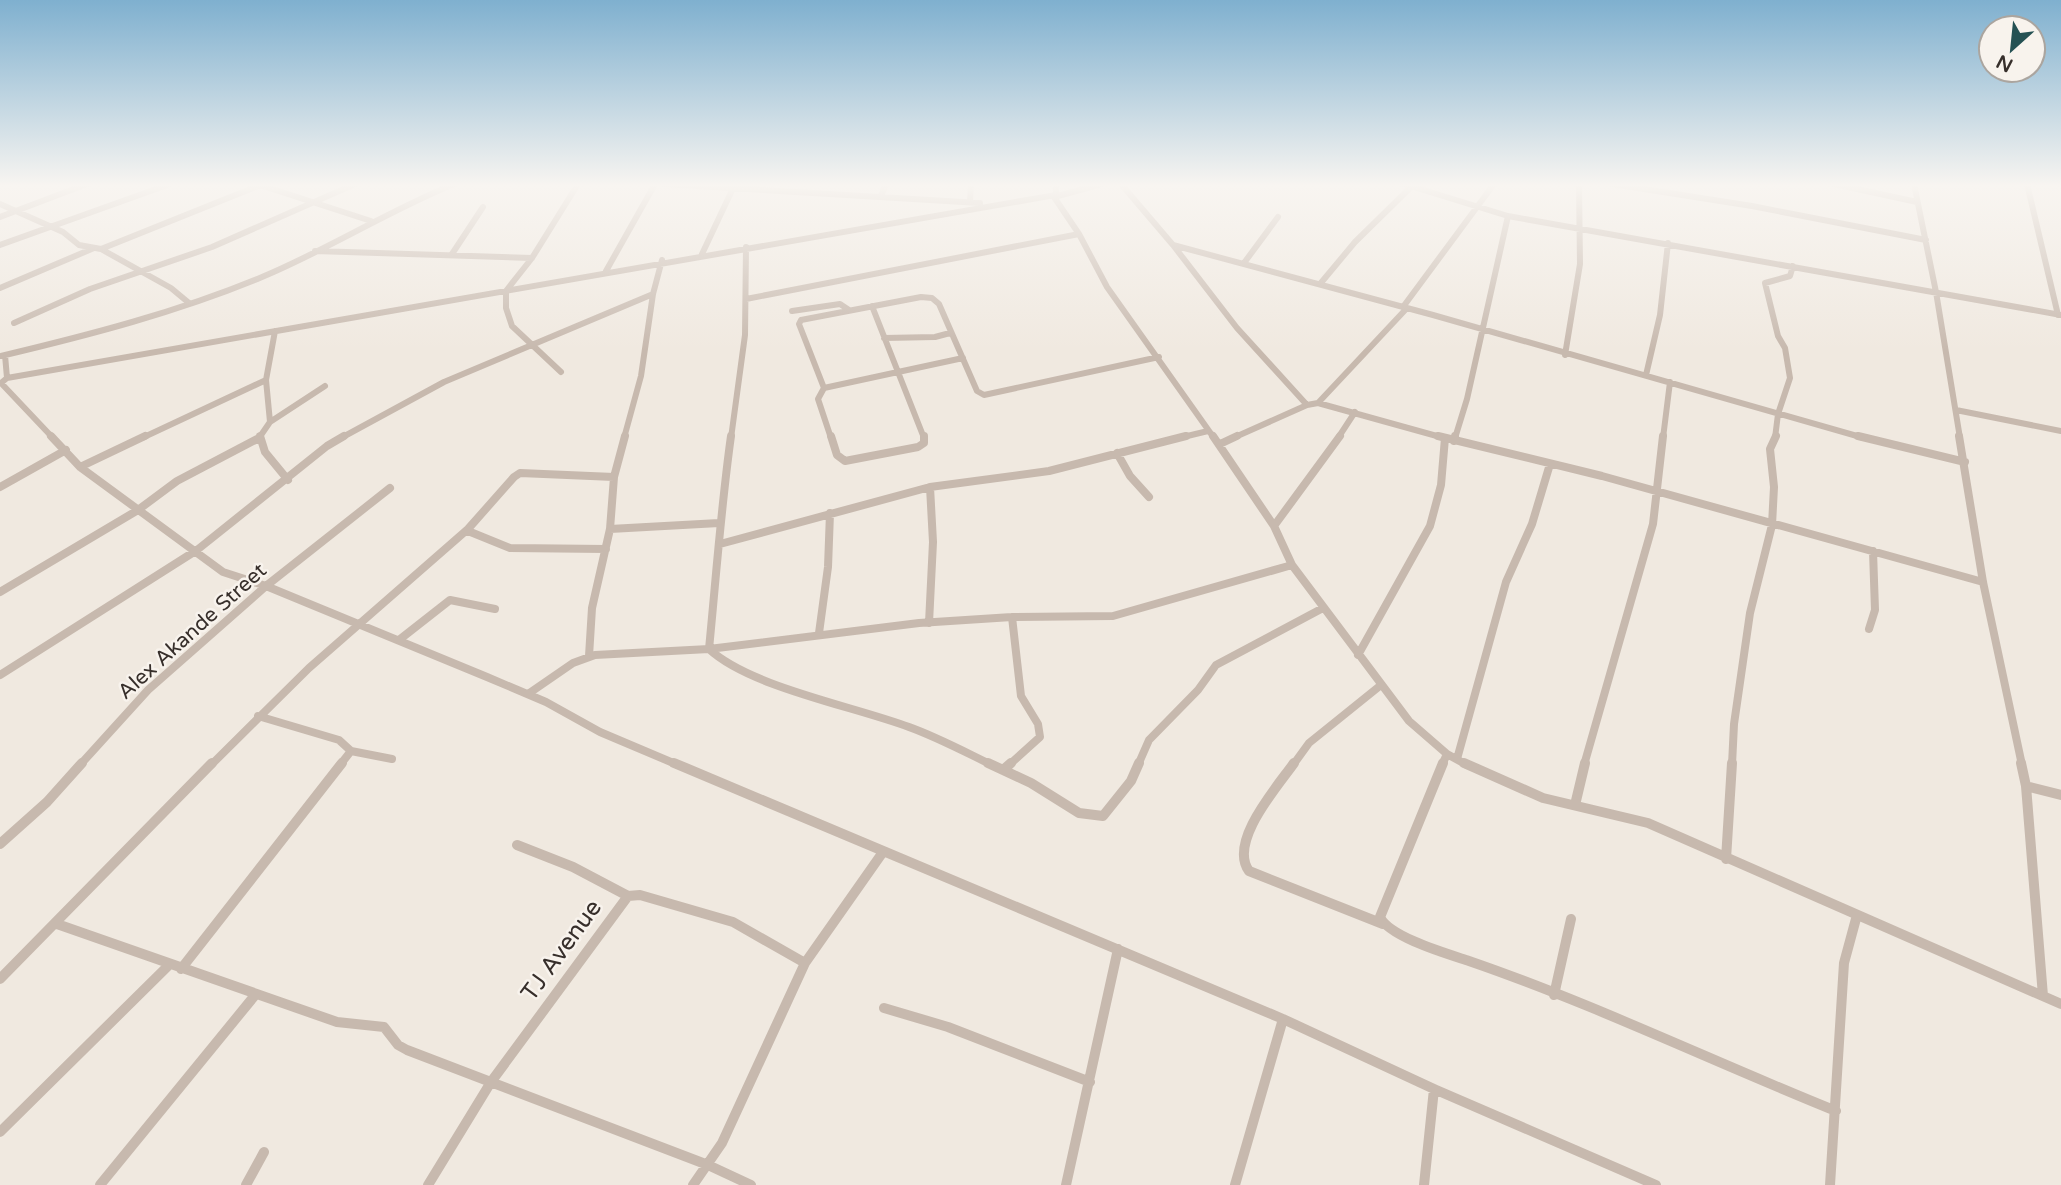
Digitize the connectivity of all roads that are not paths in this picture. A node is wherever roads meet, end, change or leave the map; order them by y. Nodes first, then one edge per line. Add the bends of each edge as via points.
1 (17, 239) edge
2 (72, 239) edge
3 (120, 239) edge
4 (229, 239) edge
5 (336, 239) edge
6 (462, 239) edge
7 (544, 239) edge
8 (624, 239) edge
9 (709, 239) edge
10 (790, 239) edge
11 (1052, 239) edge
12 (1082, 239) edge
13 (1169, 239) edge
14 (1262, 239) edge
15 (1358, 239) edge
16 (1452, 239) edge
17 (1503, 239) edge
18 (1579, 239) edge
19 (1646, 239) edge
20 (1922, 239) edge
21 (2041, 239) edge
22 (1926, 240) joint
23 (1668, 243) junction
24 (1173, 244) junction
25 (0, 245) edge
26 (746, 247) junction
27 (98, 248) junction
28 (314, 251) junction
29 (452, 254) junction
30 (702, 254) junction
31 (532, 258) junction
32 (662, 260) junction
33 (1244, 263) junction
34 (1793, 266) junction
35 (144, 271) junction
36 (606, 271) junction
37 (1320, 284) junction
38 (0, 288) edge
39 (506, 291) junction
40 (1936, 292) junction
41 (653, 294) junction
42 (746, 299) junction
43 (189, 303) junction
44 (872, 306) junction
45 (1405, 308) junction
46 (849, 310) junction
47 (792, 311) dead end
48 (2060, 315) edge
49 (14, 323) dead end
50 (1483, 330) junction
51 (275, 331) junction
52 (950, 333) junction
53 (884, 338) junction
54 (534, 345) junction
55 (1565, 355) junction
56 (2, 356) edge
57 (1159, 356) junction
58 (963, 358) junction
59 (561, 372) dead end
60 (898, 372) junction
61 (1646, 375) junction
62 (266, 380) junction
63 (3, 382) edge
64 (1670, 382) junction
65 (325, 386) dead end
66 (824, 388) junction
67 (1318, 403) junction
68 (1307, 405) junction
69 (1956, 410) junction
70 (1355, 412) junction
71 (1778, 414) junction
72 (270, 422) junction
73 (2061, 430) edge
74 (1208, 431) junction
75 (259, 438) junction
76 (1449, 439) junction
77 (1220, 444) junction
78 (65, 450) junction
79 (1117, 453) junction
80 (1965, 462) junction
81 (1549, 464) junction
82 (80, 467) junction
83 (614, 477) junction
84 (288, 480) junction
85 (0, 487) edge
86 (930, 487) junction
87 (390, 488) dead end
88 (1656, 491) junction
89 (1149, 497) dead end
90 (138, 510) junction
91 (830, 513) junction
92 (719, 523) junction
93 (1772, 525) junction
94 (1274, 526) junction
95 (610, 529) junction
96 (468, 531) junction
97 (720, 544) junction
98 (606, 549) junction
99 (197, 550) junction
100 (1874, 551) junction
101 (1293, 565) junction
102 (1983, 582) junction
103 (266, 586) junction
104 (0, 592) edge
105 (1323, 608) junction
106 (495, 609) dead end
107 (1012, 617) junction
108 (929, 622) junction
109 (355, 624) junction
110 (1869, 629) dead end
111 (819, 633) junction
112 (399, 640) junction
113 (709, 649) junction
114 (1358, 655) junction
115 (589, 656) junction
116 (0, 675) edge
117 (1381, 685) junction
118 (528, 694) junction
119 (258, 716) junction
120 (351, 751) junction
121 (1452, 757) junction
122 (392, 759) dead end
123 (1003, 770) junction
124 (2026, 786) junction
125 (2061, 795) edge
126 (1575, 805) junction
127 (0, 844) edge
128 (517, 845) dead end
129 (883, 852) junction
130 (1726, 859) junction
131 (628, 896) junction
132 (1857, 915) junction
133 (1571, 919) dead end
134 (57, 924) junction
135 (1383, 924) junction
136 (1118, 949) junction
137 (804, 963) junction
138 (176, 967) junction
139 (0, 979) edge
140 (256, 994) junction
141 (1554, 995) junction
142 (2043, 996) junction
143 (2061, 1004) edge
144 (884, 1008) dead end
145 (1283, 1019) junction
146 (491, 1082) junction
147 (1090, 1082) junction
148 (1434, 1089) junction
149 (1836, 1111) junction
150 (0, 1132) edge
151 (264, 1152) dead end
152 (708, 1165) junction
153 (100, 1185) edge
154 (246, 1185) edge
155 (429, 1185) edge
156 (693, 1185) edge
157 (751, 1185) edge
158 (1066, 1185) edge
159 (1235, 1185) edge
160 (1424, 1185) edge
161 (1656, 1185) edge
162 (1830, 1185) edge

1 - 25 street
2 - 27 street
3 - 27 street
4 - 35 street
5 - 28 street
6 - 29 street
7 - 31 street
8 - 36 street
9 - 30 street
10 - 26 street
11 - 42 street
12 - 57 street via 1107,287
13 - 24 street
14 - 33 street
15 - 37 street
16 - 45 street
17 - 50 street
18 - 55 street via 1580,264
19 - 23 street
20 - 22 street
21 - 48 street
22 - 40 street
23 - 34 street
23 - 61 street via 1660,315
24 - 33 street
24 - 68 street via 1210,298
26 - 30 street
26 - 42 street
27 - 35 street
27 - 38 street
28 - 29 street
28 - 43 street
29 - 31 street
30 - 32 street
31 - 39 street
32 - 36 street
32 - 41 street
33 - 37 street
34 - 40 street
34 - 71 street via 1790,276 1765,283 1790,378
35 - 43 street
35 - 49 street
36 - 39 street
37 - 45 street
39 - 51 street
39 - 54 street via 512,326
40 - 48 street
40 - 69 street
41 - 54 street
41 - 83 street via 641,376
42 - 92 street
43 - 56 street
44 - 46 street
44 - 52 street via 932,298
44 - 53 street
45 - 50 street
45 - 67 street
46 - 47 street via 840,304
46 - 66 street via 809,317 799,324
50 - 55 street
50 - 76 street
51 - 62 street
51 - 63 street
52 - 53 street
52 - 58 street
53 - 60 street
54 - 59 street
54 - 84 street via 444,383 327,446
55 - 61 street
56 - 63 street
57 - 58 street via 984,394 977,391
57 - 74 street
58 - 60 street
60 - 66 street
60 - 66 street via 924,443 918,447 845,461 837,455 818,399
61 - 64 street
62 - 72 street
62 - 82 street
63 - 78 street
64 - 71 street
64 - 88 street
65 - 72 street
67 - 68 street
67 - 70 street
68 - 77 street
69 - 73 street
69 - 80 street
70 - 76 street
70 - 94 street
71 - 80 street
71 - 93 street via 1775,443 1770,449
72 - 75 street
74 - 77 street
74 - 79 street
75 - 84 street
75 - 90 street via 177,481
76 - 81 street
76 - 114 street via 1430,526
77 - 94 street
78 - 82 street
78 - 85 street
79 - 86 street via 1049,471
79 - 89 street via 1129,476
80 - 102 street
81 - 88 street
81 - 121 street via 1532,524 1506,582
82 - 90 street
83 - 95 street
83 - 96 street via 520,473
84 - 99 street
86 - 91 street
86 - 108 street
87 - 103 street, Alex Akande Street
88 - 93 street
88 - 126 street via 1653,524
90 - 99 street
90 - 104 street
91 - 97 street
91 - 111 street
92 - 95 street
92 - 97 street
93 - 100 street
93 - 130 street via 1750,613 1734,724
94 - 101 street
95 - 98 street
96 - 98 street via 510,548
96 - 109 street
97 - 113 street
98 - 115 street via 592,608
99 - 103 street via 223,572
99 - 116 street
100 - 102 street
100 - 110 street via 1875,610
101 - 105 street
101 - 107 street via 1113,615
102 - 124 street
103 - 109 street
103 - 127 street, Alex Akande Street via 148,690 47,802
105 - 114 street
105 - 123 street via 1216,665 1149,740 1130,781 1103,816 1079,813
106 - 112 street via 450,600
107 - 108 street
107 - 123 street via 1021,695 1038,724 1040,737
108 - 111 street
109 - 112 street
109 - 119 street
111 - 113 street
112 - 118 street
113 - 115 street
113 - 123 street via 722,661 754,676 897,722
114 - 117 street
115 - 118 street
117 - 121 street via 1409,721
117 - 135 street via 1309,743 1266,802 1243,844 1244,864 1250,871
118 - 129 street via 600,733
119 - 120 street via 339,740
119 - 134 street
120 - 122 street
120 - 138 street via 269,860
121 - 126 street via 1544,798
121 - 135 street via 1380,917
124 - 125 street
124 - 142 street
126 - 130 street via 1648,823
128 - 131 street
129 - 136 street
129 - 137 street
130 - 132 street
131 - 137 street, TJ Avenue via 640,895 733,922
131 - 146 street, TJ Avenue
132 - 142 street
132 - 149 street via 1844,963
133 - 141 street
134 - 138 street
134 - 139 street
135 - 141 street
136 - 145 street
136 - 147 street
137 - 152 street
138 - 140 street
138 - 150 street
140 - 146 street via 337,1022 384,1027 407,1050
140 - 153 street
141 - 149 street
142 - 143 street
144 - 147 street via 948,1027
145 - 148 street
145 - 159 street
146 - 152 street
146 - 155 street, TJ Avenue
147 - 158 street
148 - 160 street
148 - 161 street
149 - 162 street
151 - 154 street
152 - 156 street
152 - 157 street

